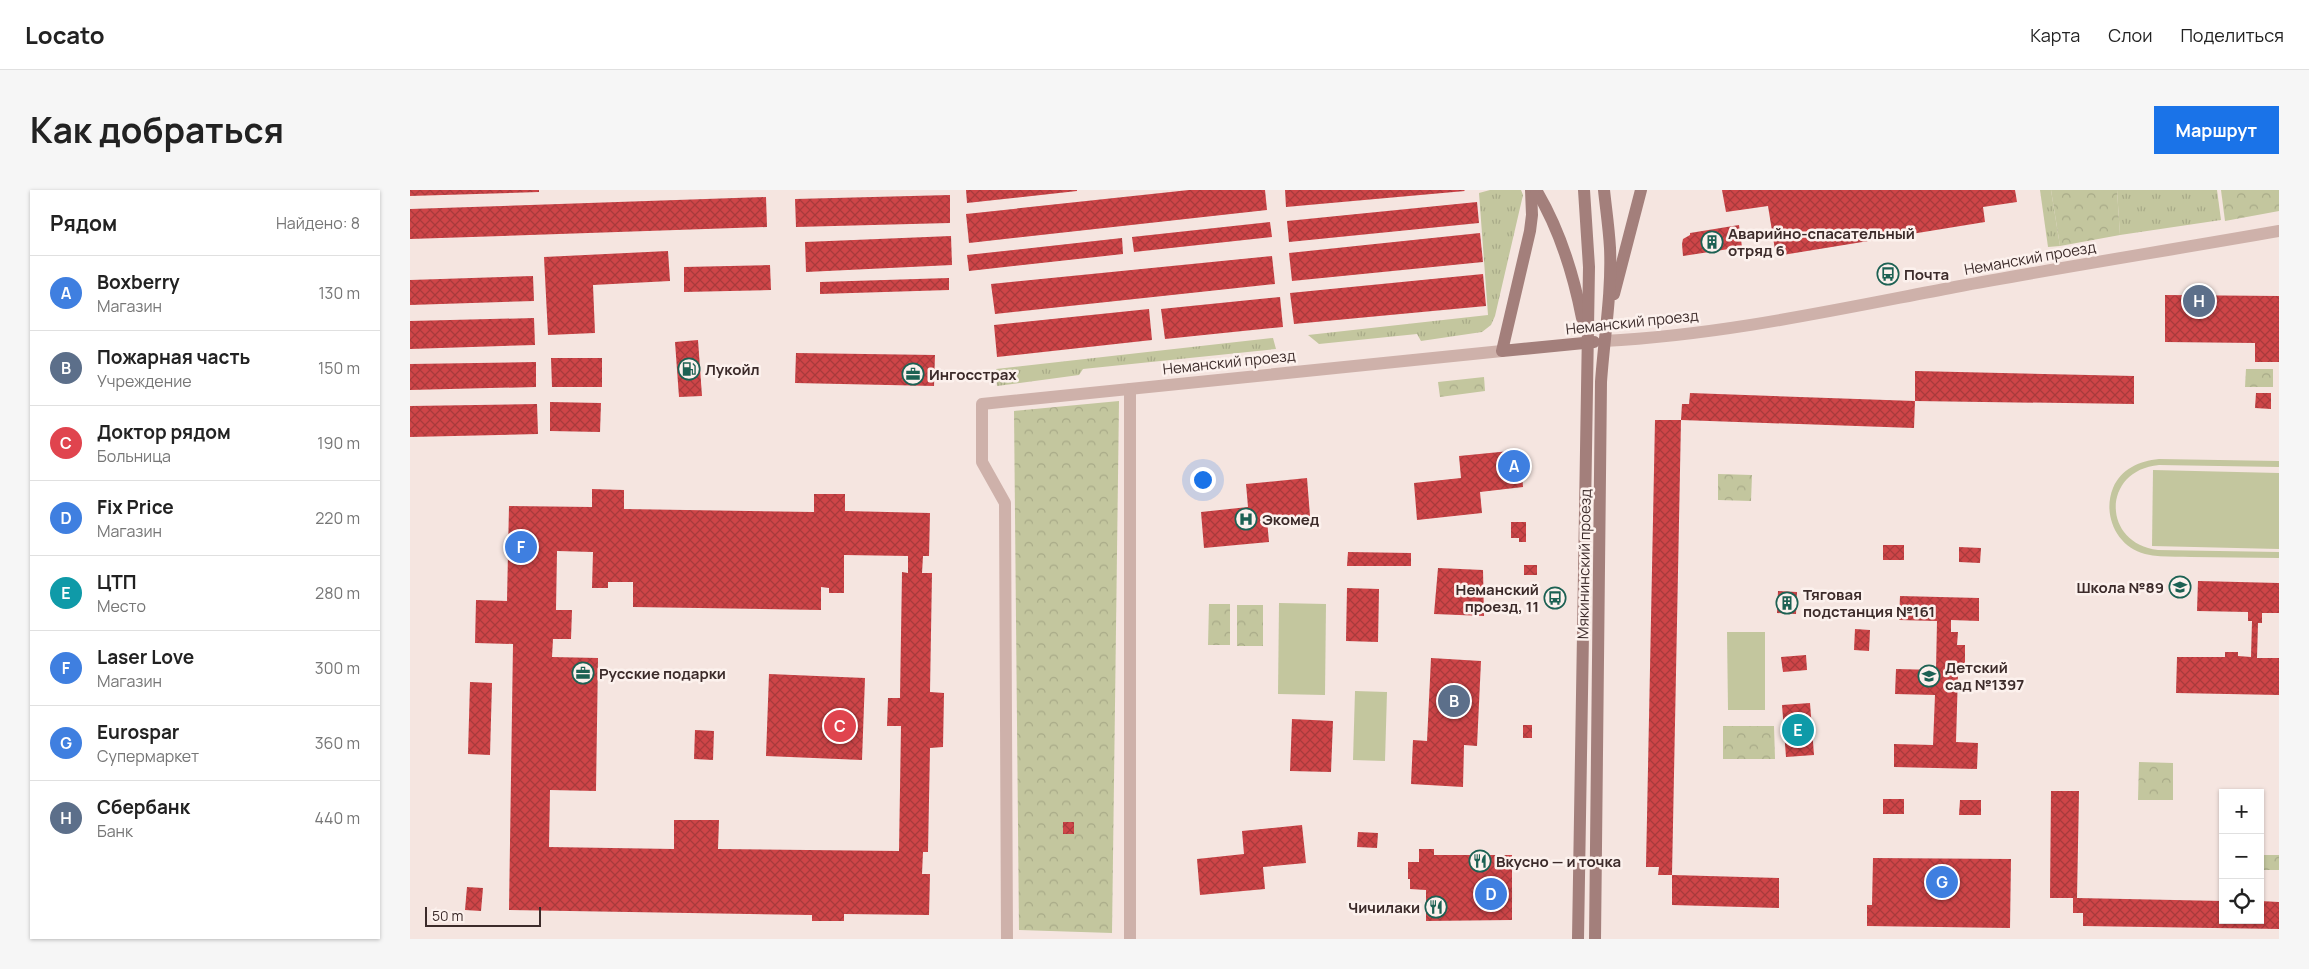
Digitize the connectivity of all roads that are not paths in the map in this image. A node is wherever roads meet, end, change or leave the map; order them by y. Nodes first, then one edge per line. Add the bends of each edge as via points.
1 (1531, 190) edge
2 (1536, 190) edge
3 (1584, 190) edge
4 (1604, 190) edge
5 (1641, 190) edge
6 (1587, 220) junction
7 (2279, 232) edge
8 (1629, 233) junction
9 (1610, 248) junction
10 (1608, 317) junction
11 (1604, 341) junction
12 (1587, 343) junction
13 (1502, 351) junction
14 (1130, 388) junction
15 (1007, 939) edge
16 (1130, 939) edge
17 (1578, 939) edge
18 (1595, 939) edge

1 - 13 main road via 1530,231
2 - 12 main road via 1550,214 1570,264
3 - 6 main road, Мякининский проезд
4 - 9 main road, Мякининский проезд
5 - 8 main road
6 - 9 main road via 1596,244
6 - 12 main road, Мякининский проезд
7 - 11 street, Неманский проезд via 2048,270 1813,314 1658,338
8 - 9 main road via 1620,244
8 - 10 main road
9 - 10 main road, Мякининский проезд
10 - 11 main road, Мякининский проезд
11 - 12 main road, Неманский проезд
11 - 18 main road, Мякининский проезд
12 - 13 main road, Неманский проезд
12 - 17 main road, Мякининский проезд
13 - 14 street, Неманский проезд
14 - 15 street, Неманский проезд via 982,404 982,462 1005,503
14 - 16 street

